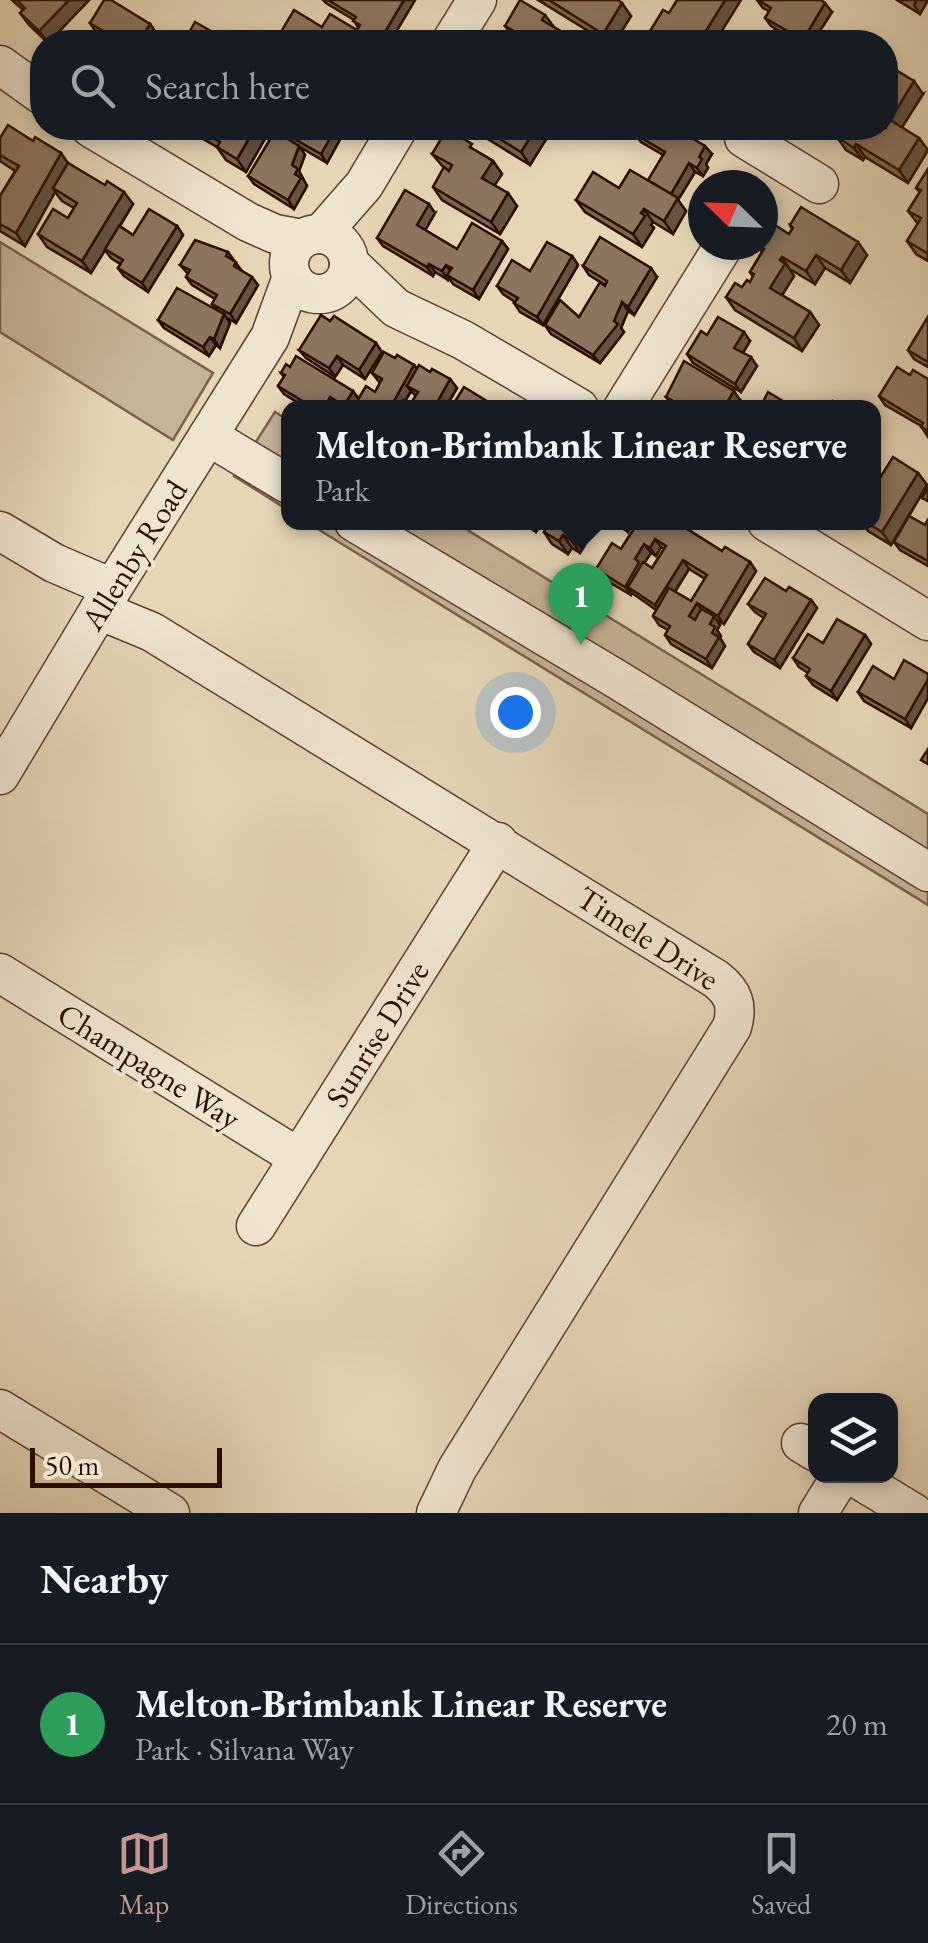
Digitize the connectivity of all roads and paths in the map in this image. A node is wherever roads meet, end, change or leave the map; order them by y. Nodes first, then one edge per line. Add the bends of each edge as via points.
1 (478, 0) edge
2 (459, 30) edge
3 (0, 64) edge
4 (30, 86) edge
5 (111, 140) edge
6 (391, 140) edge
7 (746, 140) edge
8 (768, 170) edge
9 (778, 174) edge
10 (819, 184) dead end
11 (715, 260) edge
12 (318, 263) junction
13 (565, 400) edge
14 (628, 400) edge
15 (208, 436) junction
16 (281, 480) edge
17 (367, 530) edge
18 (780, 530) edge
19 (0, 531) edge
20 (106, 599) junction
21 (928, 621) edge
22 (0, 775) edge
23 (498, 842) junction
24 (928, 872) edge
25 (0, 973) edge
26 (299, 1158) junction
27 (256, 1226) dead end
28 (0, 1409) edge
29 (837, 1483) edge
30 (865, 1483) edge
31 (170, 1513) edge
32 (436, 1513) edge
33 (818, 1513) edge
34 (914, 1513) edge

1 - 2 street
3 - 4 street
5 - 12 street
6 - 12 street, Allenby Road
7 - 8 street
9 - 10 street
11 - 14 street
12 - 13 street
12 - 15 street, Allenby Road
15 - 16 street
15 - 20 street, Allenby Road
17 - 24 street
18 - 21 street
19 - 20 street, Timele Drive
20 - 22 street, Allenby Road
20 - 23 street, Timele Drive
23 - 26 street, Sunrise Drive
23 - 32 street, Timele Drive via 716,979 734,999 736,1013
25 - 26 street, Champagne Way
26 - 27 street, Sunrise Drive
28 - 31 street
29 - 33 street
30 - 34 street

